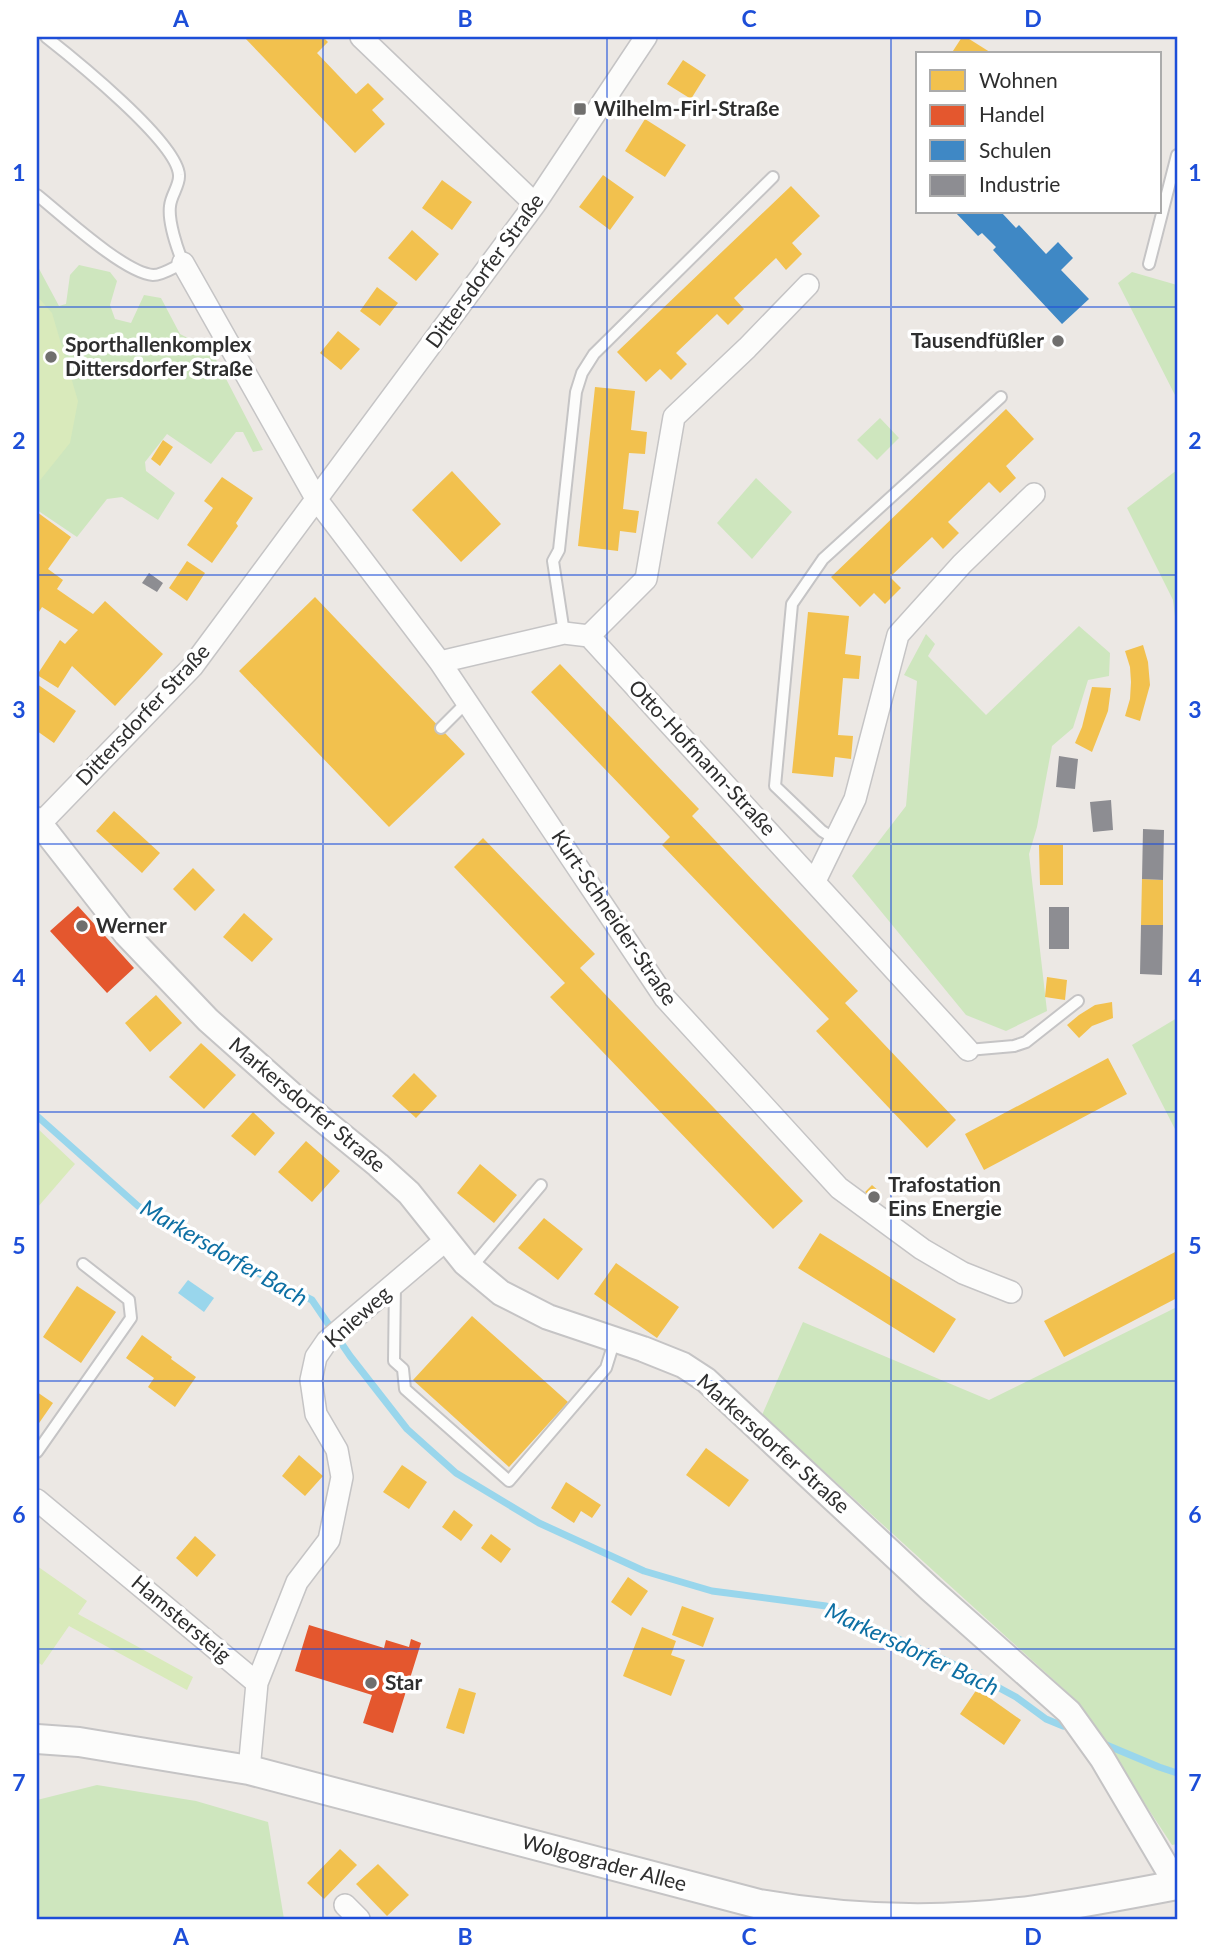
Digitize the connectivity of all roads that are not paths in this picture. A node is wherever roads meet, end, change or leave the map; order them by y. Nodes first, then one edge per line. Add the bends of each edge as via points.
1 (46, 37) edge
2 (361, 37) edge
3 (646, 37) edge
4 (1177, 155) edge
5 (773, 177) dead end
6 (37, 195) edge
7 (536, 204) junction
8 (1162, 213) edge
9 (1162, 214) edge
10 (183, 263) junction
11 (1149, 264) dead end
12 (808, 285) dead end
13 (1001, 397) dead end
14 (1034, 494) dead end
15 (317, 500) junction
16 (564, 633) junction
17 (589, 636) junction
18 (440, 662) junction
19 (467, 702) junction
20 (441, 728) dead end
21 (38, 824) edge
22 (835, 839) junction
23 (815, 881) junction
24 (1078, 1001) dead end
25 (968, 1050) joint
26 (541, 1185) dead end
27 (446, 1240) junction
28 (83, 1264) dead end
29 (471, 1268) junction
30 (395, 1283) junction
31 (1011, 1292) dead end
32 (615, 1339) junction
33 (37, 1452) edge
34 (37, 1500) edge
35 (257, 1683) junction
36 (37, 1739) edge
37 (249, 1770) junction
38 (1177, 1885) edge

1 - 10 lane via 102,83 175,158 180,177 169,206
2 - 7 street
3 - 7 street, Dittersdorfer Straße
4 - 8 lane
5 - 16 lane via 628,318 582,373 576,392 559,550 553,561
6 - 10 lane via 132,268 152,275
7 - 15 street, Dittersdorfer Straße
9 - 11 lane
10 - 15 street
12 - 17 street via 674,417 646,579
13 - 22 lane via 823,559 792,604 775,786
14 - 22 street via 898,635 855,799
15 - 18 street, Kurt-Schneider-Straße
15 - 21 street, Dittersdorfer Straße via 192,667
16 - 17 street
16 - 18 street
17 - 23 street, Otto-Hofmann-Straße
18 - 19 street, Kurt-Schneider-Straße
19 - 20 lane
19 - 31 street, Kurt-Schneider-Straße via 665,998 839,1188 922,1249 962,1273
21 - 27 street, Markersdorfer Straße via 126,934 208,1020 410,1193
22 - 23 street
23 - 25 street, Otto-Hofmann-Straße
24 - 25 lane via 1026,1042
26 - 29 lane
27 - 29 street, Markersdorfer Straße
27 - 30 street, Knieweg
28 - 33 lane via 129,1300 131,1318
29 - 32 street, Markersdorfer Straße via 501,1293 548,1317
30 - 32 lane via 394,1361 403,1369 405,1389 509,1481 606,1368
30 - 35 street, Knieweg via 327,1341 316,1357 312,1380 316,1414 337,1450 342,1478 329,1540 297,1582
32 - 38 street, Markersdorfer Straße via 683,1365 706,1380 1069,1712 1102,1758
34 - 35 street, Hamstersteig
35 - 37 street
36 - 37 main road, Wolgograder Allee
37 - 38 main road, Wolgograder Allee via 759,1904 814,1914 954,1917 1034,1910

